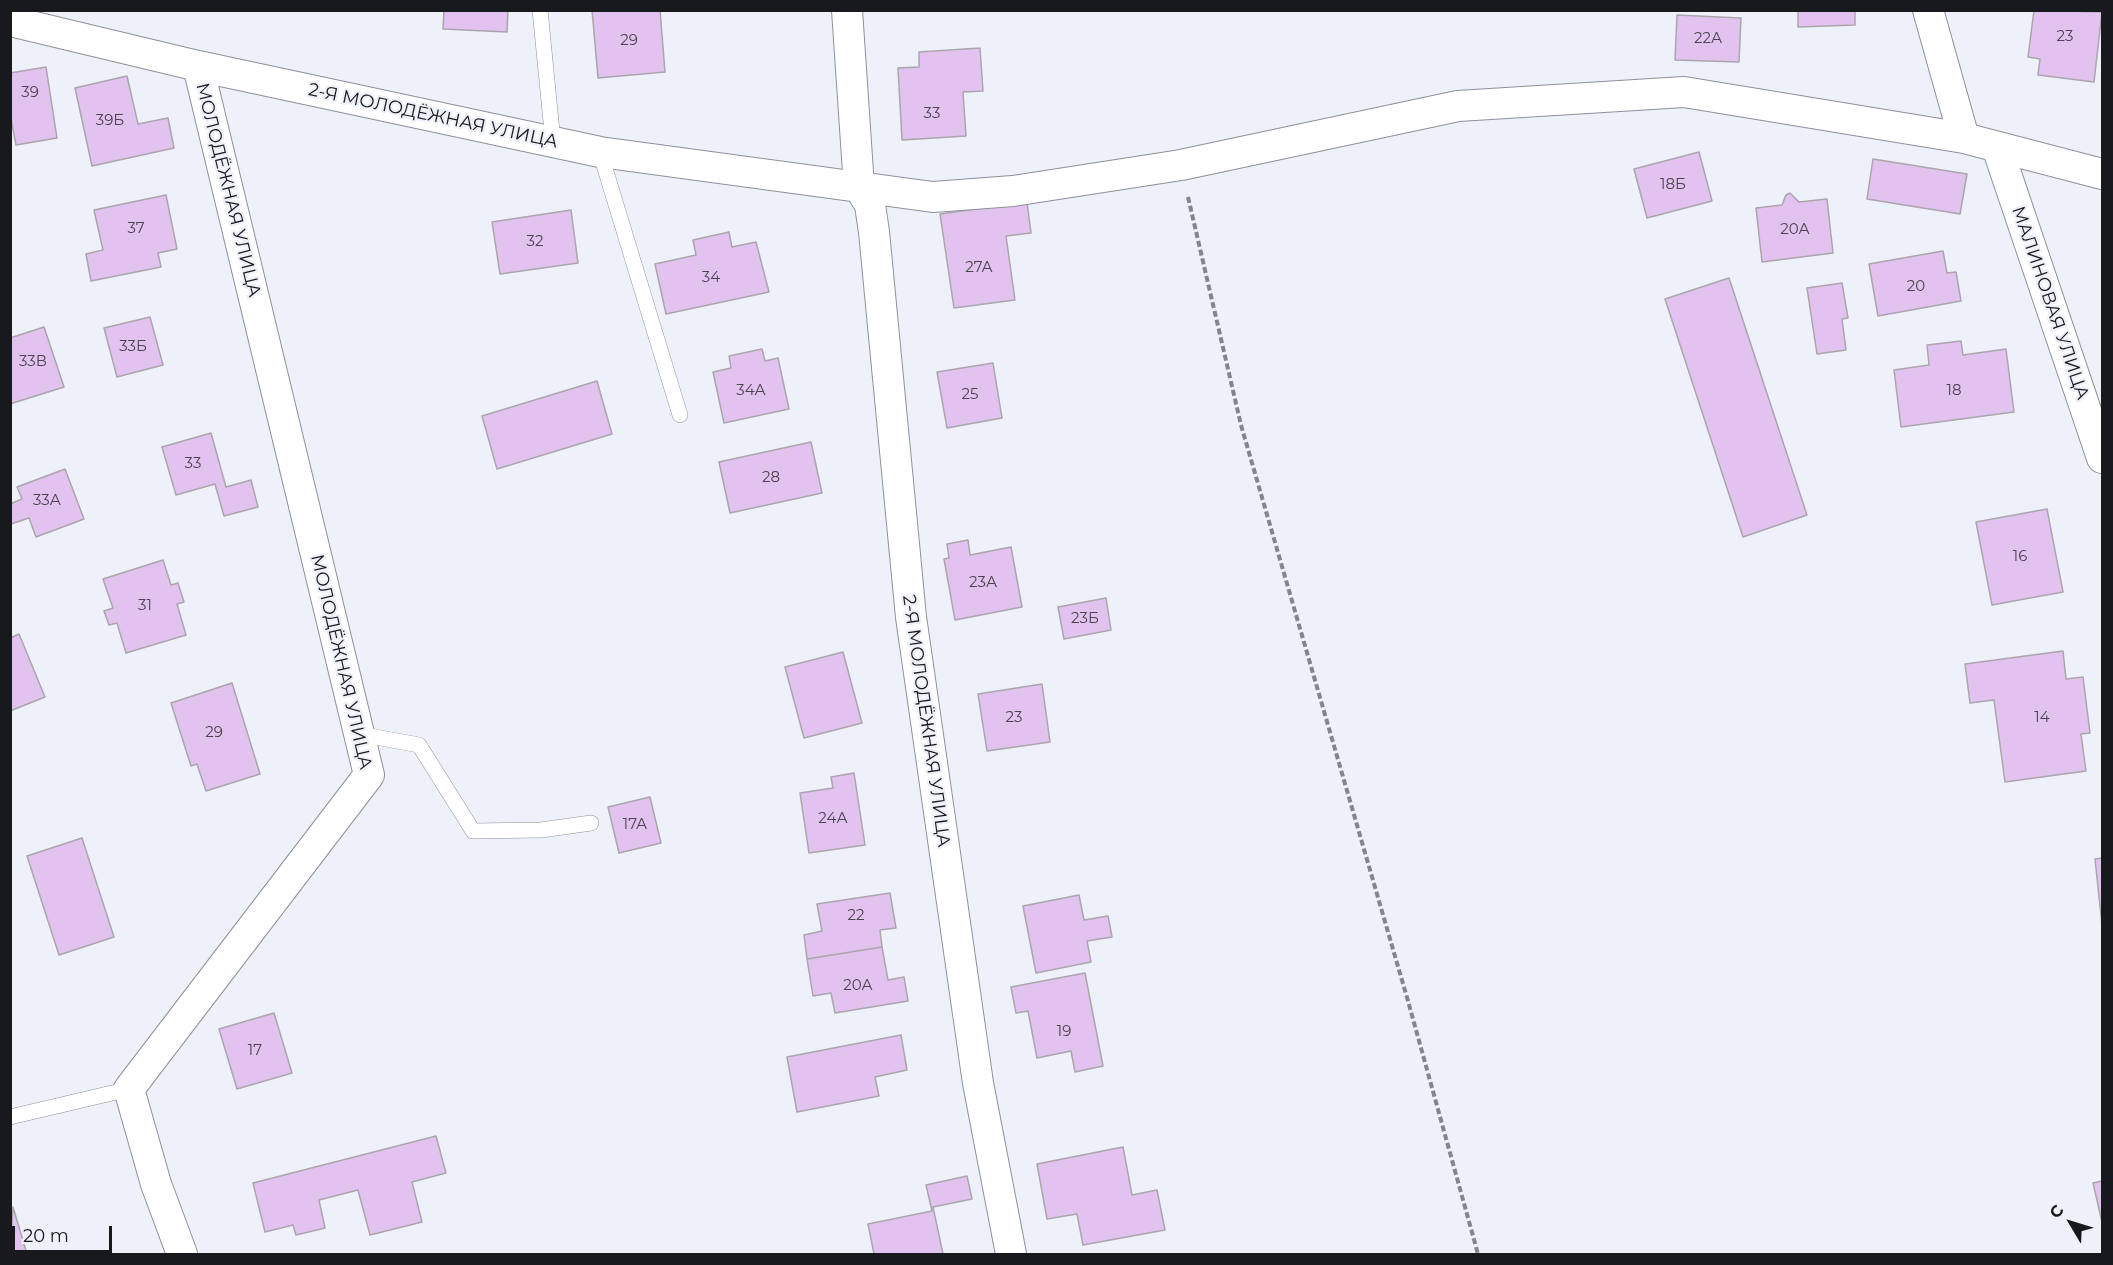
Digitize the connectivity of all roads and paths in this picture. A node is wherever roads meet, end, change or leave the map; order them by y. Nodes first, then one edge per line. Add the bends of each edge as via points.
1 (540, 10) edge
2 (847, 10) edge
3 (1928, 10) edge
4 (10, 21) edge
5 (75, 23) edge
6 (198, 66) junction
7 (1964, 138) junction
8 (553, 142) junction
9 (1997, 147) junction
10 (600, 152) junction
11 (1181, 165) junction
12 (2103, 174) edge
13 (859, 188) junction
14 (680, 415) dead end
15 (2103, 458) edge
16 (359, 734) junction
17 (591, 823) dead end
18 (129, 1089) junction
19 (10, 1118) edge
20 (182, 1254) edge
21 (1011, 1254) edge
22 (1478, 1254) edge

1 - 8 lane
2 - 13 street, 2-Я МОЛОДЁЖНАЯ УЛИЦА
3 - 7 street
4 - 5 street, 2-Я МОЛОДЁЖНАЯ УЛИЦА
5 - 6 street, 2-Я МОЛОДЁЖНАЯ УЛИЦА
6 - 8 street, 2-Я МОЛОДЁЖНАЯ УЛИЦА
6 - 16 street, МОЛОДЁЖНАЯ УЛИЦА
7 - 9 street
7 - 11 street via 1684,92 1458,106
8 - 10 street, 2-Я МОЛОДЁЖНАЯ УЛИЦА
9 - 12 street
9 - 15 street, МАЛИНОВАЯ УЛИЦА
10 - 13 street, 2-Я МОЛОДЁЖНАЯ УЛИЦА
10 - 14 lane
11 - 13 street via 1013,191 933,196
11 - 22 path via 1241,425
13 - 21 street, 2-Я МОЛОДЁЖНАЯ УЛИЦА via 870,205 874,232 909,605 978,1083
16 - 17 lane via 420,744 473,831 542,830
16 - 18 street, МОЛОДЁЖНАЯ УЛИЦА via 369,774
18 - 19 lane
18 - 20 street via 156,1185

